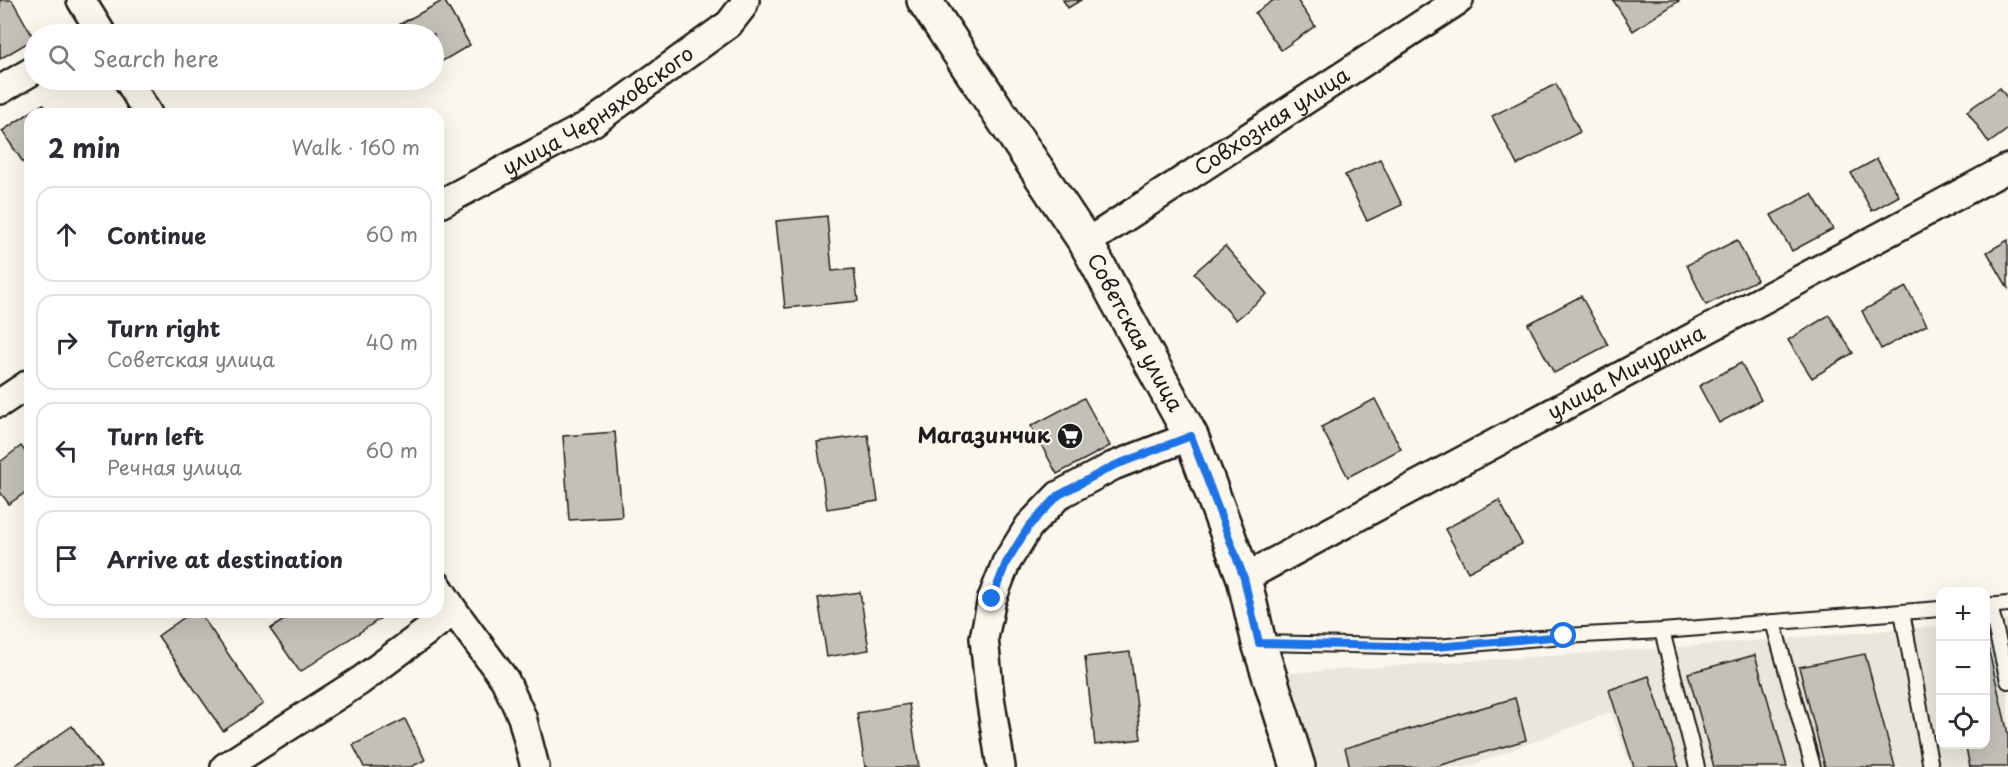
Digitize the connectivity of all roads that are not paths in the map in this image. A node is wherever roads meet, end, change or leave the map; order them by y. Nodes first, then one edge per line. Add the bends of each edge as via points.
1 (81, 0) edge
2 (744, 0) edge
3 (924, 0) edge
4 (1459, 0) edge
5 (94, 24) edge
6 (24, 76) edge
7 (0, 90) edge
8 (134, 90) edge
9 (144, 108) edge
10 (2008, 168) edge
11 (444, 201) edge
12 (1086, 243) junction
13 (24, 387) edge
14 (0, 402) edge
15 (1191, 436) junction
16 (1244, 578) junction
17 (444, 596) edge
18 (2008, 604) edge
19 (1990, 605) edge
20 (1936, 609) edge
21 (454, 612) junction
22 (1902, 612) junction
23 (1990, 613) edge
24 (1773, 622) junction
25 (1662, 631) junction
26 (1259, 643) junction
27 (2008, 681) edge
28 (225, 767) edge
29 (534, 767) edge
30 (1001, 767) edge
31 (1298, 767) edge
32 (1697, 767) edge
33 (1813, 767) edge
34 (1931, 767) edge

1 - 5 street
2 - 11 street, улица Черняховского via 729,24 592,123
3 - 12 street, Советская улица
4 - 12 street, Совхозная улица
6 - 7 street
8 - 9 street
10 - 16 street, улица Мичурина
12 - 15 street, Советская улица
13 - 14 street
15 - 16 street, Советская улица
15 - 30 street via 1113,466 1059,495 1029,526 1006,563 992,599 984,638
16 - 26 street, Советская улица
17 - 21 street
18 - 19 lane
20 - 22 lane
21 - 28 street via 360,681
21 - 29 street via 505,680 522,717
22 - 24 lane
22 - 34 lane
23 - 27 lane
24 - 25 lane
24 - 33 lane
25 - 26 lane via 1436,647
25 - 32 lane
26 - 31 street, Советская улица

